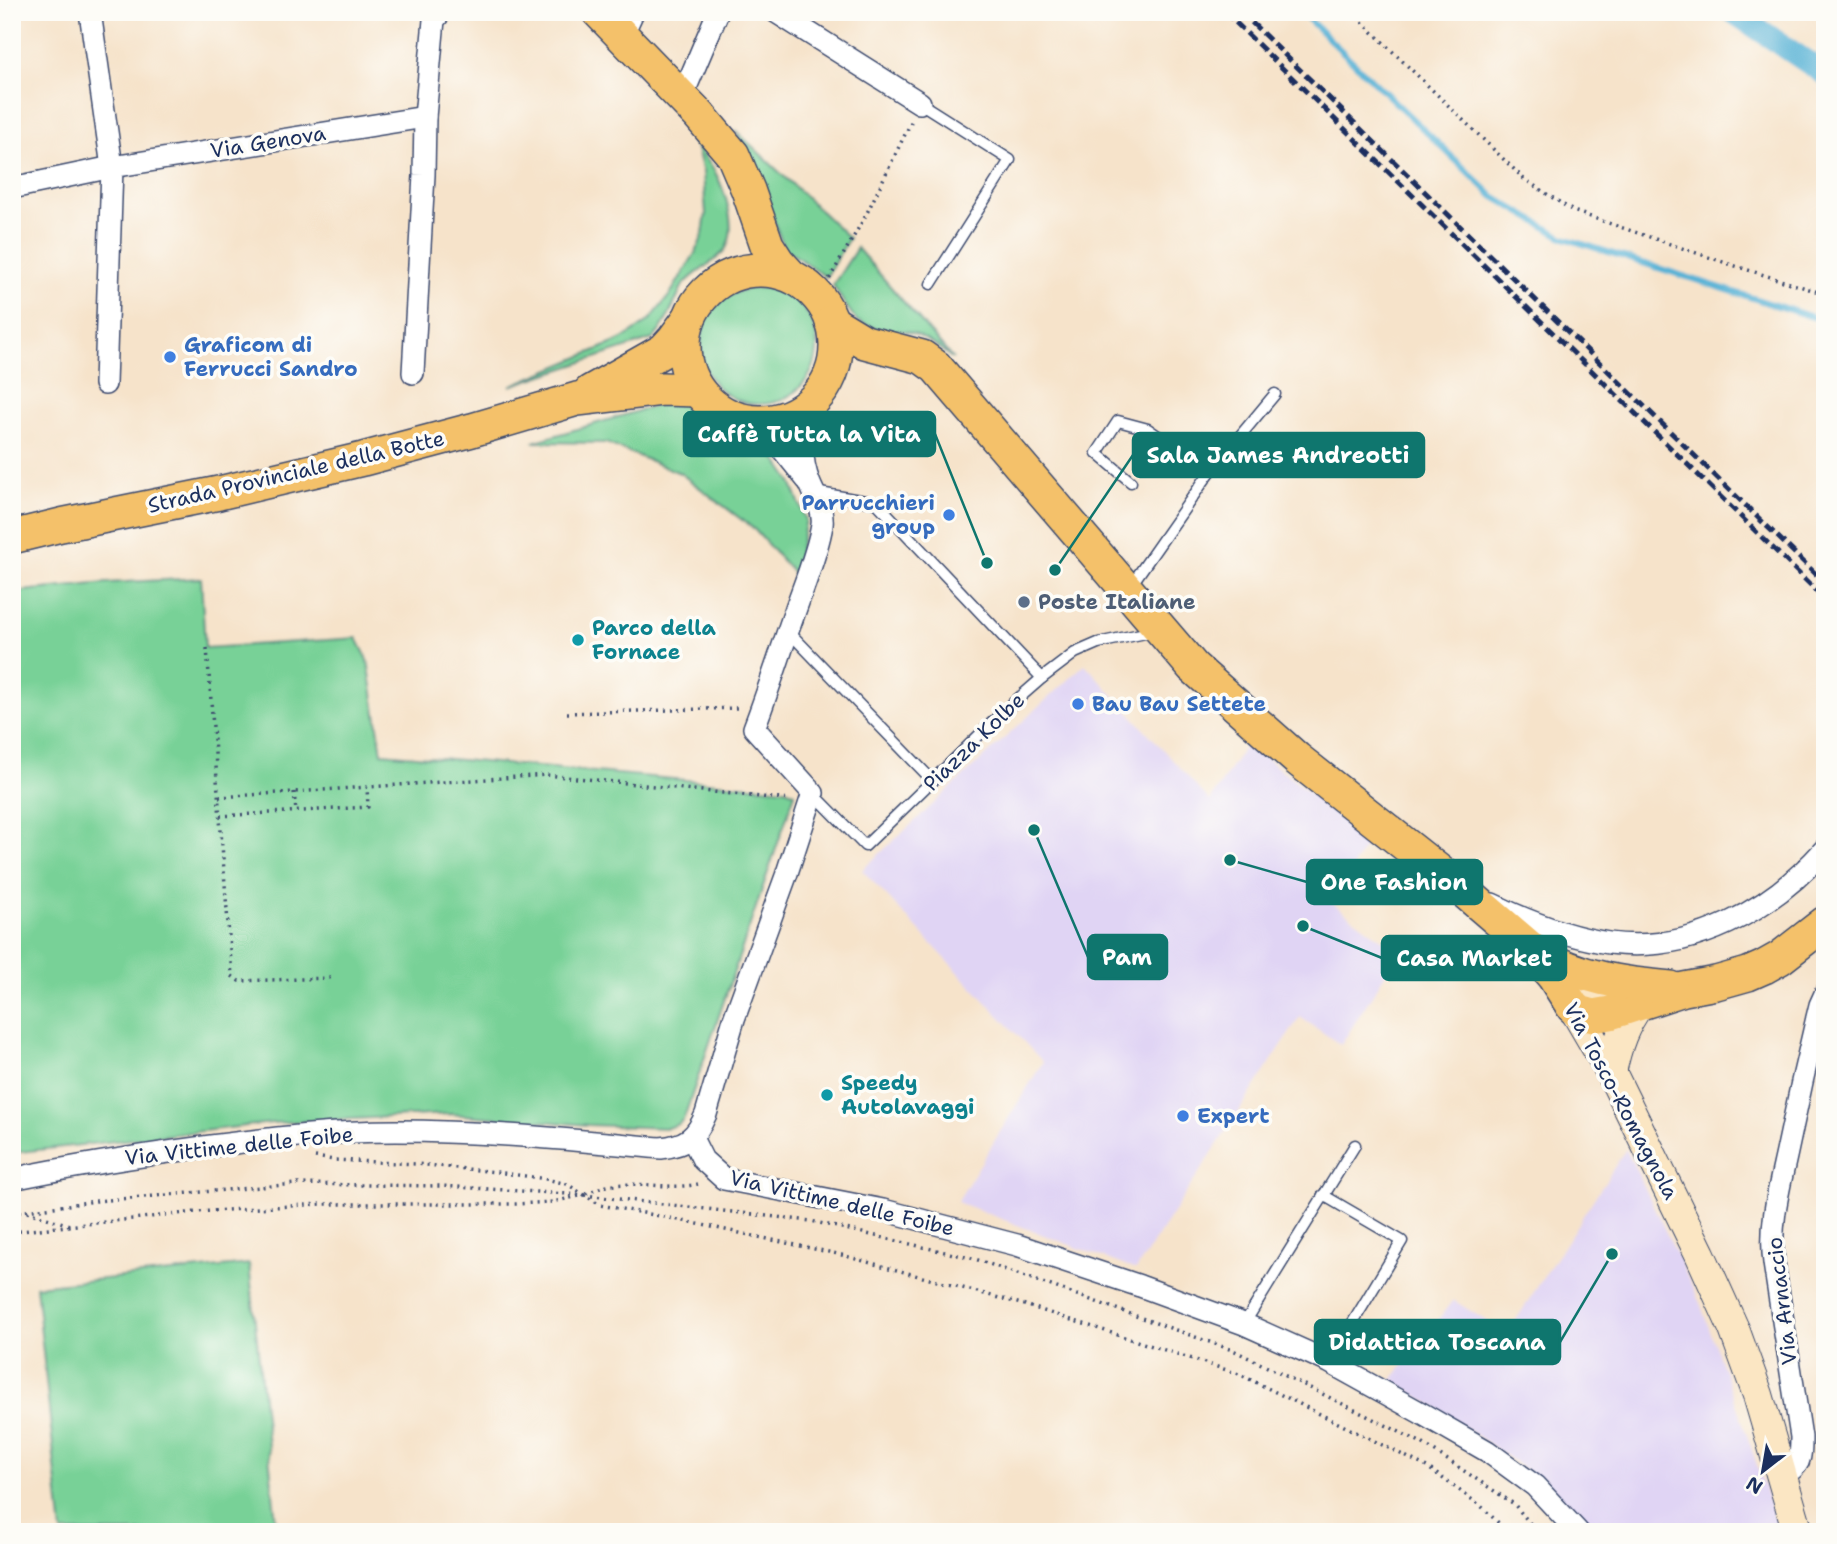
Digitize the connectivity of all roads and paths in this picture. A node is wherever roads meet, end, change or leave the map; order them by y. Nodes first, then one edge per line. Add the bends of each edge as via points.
1 (90, 12) edge
2 (599, 12) edge
3 (718, 12) edge
4 (776, 12) edge
5 (1352, 12) edge
6 (437, 16) edge
7 (627, 24) edge
8 (682, 97) junction
9 (920, 103) junction
10 (425, 117) junction
11 (713, 134) junction
12 (112, 167) junction
13 (12, 188) edge
14 (790, 275) junction
15 (724, 279) junction
16 (931, 284) dead end
17 (1825, 294) edge
18 (826, 310) junction
19 (688, 320) junction
20 (413, 373) dead end
21 (105, 384) dead end
22 (820, 388) junction
23 (697, 390) junction
24 (956, 390) junction
25 (1275, 394) dead end
26 (577, 400) junction
27 (754, 424) junction
28 (1210, 472) junction
29 (1131, 482) dead end
30 (811, 487) junction
31 (12, 537) edge
32 (1128, 590) junction
33 (1161, 630) junction
34 (788, 631) junction
35 (207, 648) dead end
36 (1042, 678) junction
37 (762, 707) junction
38 (567, 713) dead end
39 (933, 781) junction
40 (367, 787) junction
41 (294, 792) junction
42 (219, 797) junction
43 (812, 798) junction
44 (296, 811) junction
45 (220, 816) junction
46 (1825, 849) edge
47 (1464, 891) junction
48 (1818, 929) edge
49 (1528, 947) junction
50 (331, 978) dead end
51 (1640, 994) junction
52 (1825, 994) edge
53 (1573, 1007) junction
54 (1611, 1072) junction
55 (692, 1138) junction
56 (1355, 1145) dead end
57 (312, 1157) dead end
58 (12, 1179) edge
59 (724, 1179) junction
60 (584, 1195) junction
61 (1323, 1195) junction
62 (25, 1211) junction
63 (12, 1213) edge
64 (73, 1226) junction
65 (12, 1233) edge
66 (1244, 1324) junction
67 (1329, 1362) junction
68 (1780, 1476) junction
69 (1508, 1532) edge
70 (1536, 1532) edge
71 (1578, 1532) edge
72 (1797, 1532) edge

1 - 12 street
2 - 7 main road
3 - 8 street
4 - 9 street
5 - 17 path via 1524,179 1573,211
6 - 10 street
7 - 8 main road
8 - 11 main road
9 - 16 lane via 1010,160
9 - 18 path
10 - 12 street, Via Genova
10 - 20 street
11 - 14 main road via 733,155 767,245
11 - 15 main road via 745,225 743,244
12 - 13 street, Via Genova
12 - 21 street
14 - 15 main road via 760,268
14 - 18 main road via 808,287
15 - 19 main road via 701,298
18 - 22 main road via 836,342 834,363
18 - 24 main road, Via Tosco-Romagnola via 865,342 922,357
19 - 23 main road via 684,349
19 - 26 main road via 664,349
22 - 24 main road via 864,363 890,362
22 - 27 main road via 802,409 786,418
22 - 30 street, Piazza Kolbe via 802,435
23 - 26 main road via 662,389
23 - 27 main road via 721,411
24 - 32 main road, Via Tosco-Romagnola
25 - 28 lane
26 - 31 main road, Strada Provinciale della Botte via 363,459
27 - 30 street, Piazza Kolbe via 782,449
28 - 29 lane via 1148,429 1118,421 1097,453
28 - 32 lane
30 - 34 street, Piazza Kolbe via 822,522
30 - 36 lane via 877,503
32 - 33 main road, Via Tosco-Romagnola
33 - 36 lane, Piazza Kolbe via 1087,647
33 - 47 main road, Via Tosco-Romagnola via 1193,667 1258,726
34 - 37 street, Piazza Kolbe
34 - 39 lane
35 - 42 path
36 - 39 lane, Piazza Kolbe
37 - 38 path
37 - 43 street, Piazza Kolbe via 754,728
39 - 43 lane, Piazza Kolbe via 865,846
40 - 41 path
40 - 43 path via 547,775
40 - 44 path via 368,807
41 - 42 path
41 - 44 path
42 - 45 path
43 - 55 street via 734,1019 706,1114
44 - 45 path
45 - 50 path via 232,976 239,981
46 - 47 street via 1797,879 1741,917 1676,941 1631,944 1586,939
47 - 49 main road, Via Tosco-Romagnola
48 - 51 main road via 1764,968 1716,983
49 - 51 main road via 1582,974
49 - 53 main road, Via Tosco-Romagnola
51 - 53 main road via 1616,1012 1593,1016
51 - 54 main road
52 - 68 street, Via Arnaccio via 1773,1221 1774,1263 1801,1437 1798,1462
53 - 54 main road, Via Tosco-Romagnola
54 - 68 main road, Via Tosco-Romagnola via 1734,1329
55 - 58 street, Via Vittime delle Foibe via 661,1148 479,1133 352,1132 182,1150
55 - 59 street, Via Vittime delle Foibe via 702,1160
56 - 61 lane
57 - 60 path via 498,1171 567,1184
59 - 60 path via 686,1187 614,1185
59 - 66 street, Via Vittime delle Foibe via 883,1210 1017,1245
60 - 62 path via 441,1186 296,1184
60 - 64 path via 553,1202 237,1209
60 - 69 path via 600,1205 838,1254 1024,1305 1239,1374 1427,1467
60 - 70 path via 811,1221 975,1259 1235,1350 1422,1443 1514,1504
61 - 66 lane
61 - 67 lane via 1402,1241
62 - 63 path
62 - 64 path
64 - 65 path
66 - 67 street, Via Vittime delle Foibe
67 - 71 street, Via Vittime delle Foibe via 1487,1451 1535,1486
68 - 72 main road, Via Tosco-Romagnola

